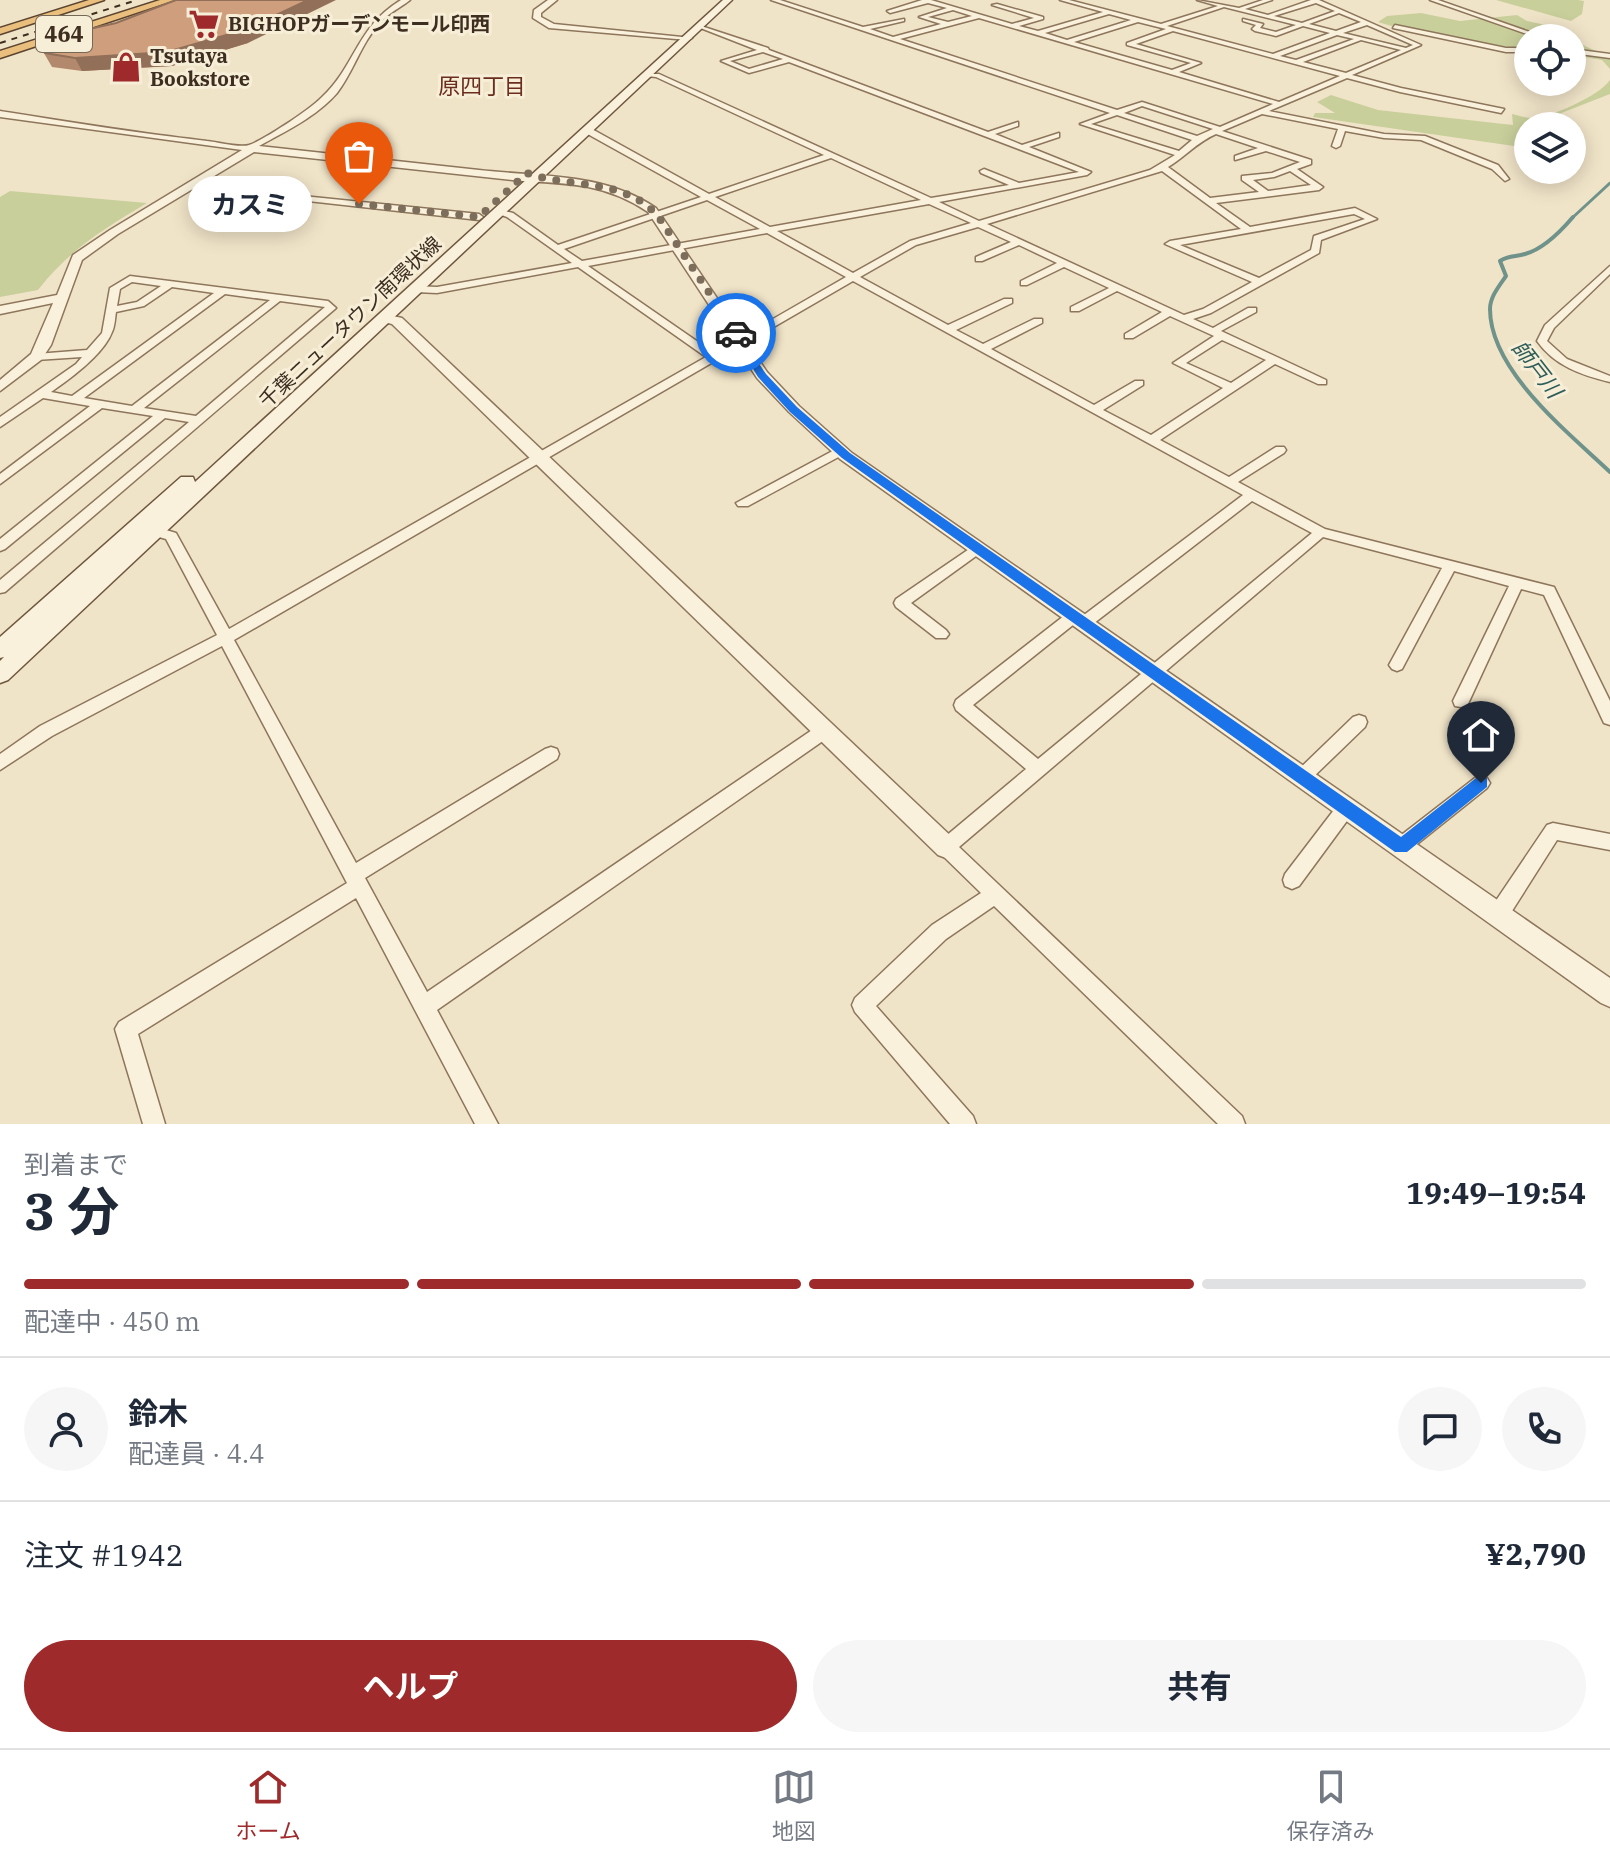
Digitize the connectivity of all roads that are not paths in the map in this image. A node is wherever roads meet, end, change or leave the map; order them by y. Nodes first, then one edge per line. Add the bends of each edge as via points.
1 (80, 0) edge
2 (89, 0) edge
3 (99, 0) edge
4 (170, 0) edge
5 (406, 0) edge
6 (413, 0) edge
7 (553, 0) edge
8 (719, 0) edge
9 (728, 0) edge
10 (774, 0) edge
11 (946, 0) edge
12 (1013, 0) edge
13 (1063, 0) edge
14 (1200, 0) edge
15 (1269, 0) edge
16 (1433, 0) edge
17 (149, 1) edge
18 (930, 1) edge
19 (1315, 1) edge
20 (995, 5) junction
21 (1224, 6) junction
22 (955, 8) junction
23 (1239, 9) junction
24 (890, 11) dead end
25 (1340, 11) junction
26 (967, 12) junction
27 (1110, 13) junction
28 (1254, 13) junction
29 (980, 15) junction
30 (1269, 16) junction
31 (902, 20) dead end
32 (1138, 20) junction
33 (1368, 23) junction
34 (947, 24) junction
35 (1302, 24) junction
36 (700, 26) junction
37 (1013, 26) junction
38 (1160, 26) junction
39 (0, 28) edge
40 (1514, 28) edge
41 (863, 29) junction
42 (1173, 29) junction
43 (1039, 33) junction
44 (1335, 33) junction
45 (683, 38) junction
46 (894, 39) junction
47 (1359, 39) junction
48 (1069, 42) junction
49 (1131, 44) junction
50 (0, 48) edge
51 (766, 49) junction
52 (1408, 50) junction
53 (1514, 50) edge
54 (1106, 52) junction
55 (1586, 53) edge
56 (0, 55) edge
57 (1274, 56) junction
58 (1610, 56) edge
59 (791, 59) junction
60 (1297, 62) junction
61 (1173, 72) junction
62 (648, 75) junction
63 (1347, 76) junction
64 (1280, 104) junction
65 (1262, 111) junction
66 (1501, 111) dead end
67 (2, 112) edge
68 (1115, 113) junction
69 (1015, 124) dead end
70 (1342, 129) junction
71 (587, 130) junction
72 (1218, 130) junction
73 (989, 134) junction
74 (1056, 135) dead end
75 (1197, 139) junction
76 (1336, 146) dead end
77 (257, 147) junction
78 (1023, 147) junction
79 (1266, 148) junction
80 (1179, 154) junction
81 (833, 155) junction
82 (1238, 158) dead end
83 (1162, 167) junction
84 (1291, 168) junction
85 (984, 171) dead end
86 (528, 176) junction
87 (1505, 179) dead end
88 (1017, 185) junction
89 (190, 186) junction
90 (1266, 193) junction
91 (712, 198) junction
92 (933, 200) junction
93 (1208, 201) junction
94 (499, 211) junction
95 (658, 216) junction
96 (479, 217) junction
97 (977, 223) junction
98 (766, 228) junction
99 (1248, 230) junction
100 (1019, 242) junction
101 (678, 246) junction
102 (557, 248) junction
103 (979, 259) dead end
104 (1064, 263) junction
105 (579, 264) junction
106 (1610, 269) edge
107 (854, 278) junction
108 (1260, 282) junction
109 (1024, 283) dead end
110 (170, 284) junction
111 (1118, 287) junction
112 (415, 289) junction
113 (223, 291) junction
114 (60, 298) junction
115 (278, 298) junction
116 (1008, 301) dead end
117 (1075, 309) dead end
118 (0, 310) edge
119 (111, 310) junction
120 (1252, 310) dead end
121 (1170, 311) junction
122 (384, 318) junction
123 (1184, 318) junction
124 (1038, 321) dead end
125 (947, 330) junction
126 (1218, 333) junction
127 (1129, 336) dead end
128 (742, 342) junction
129 (982, 349) junction
130 (91, 353) junction
131 (36, 357) junction
132 (714, 358) junction
133 (1275, 359) junction
134 (1610, 379) edge
135 (1322, 382) dead end
136 (1139, 383) dead end
137 (0, 387) edge
138 (1231, 387) junction
139 (40, 394) junction
140 (74, 400) junction
141 (100, 404) junction
142 (135, 409) junction
143 (1094, 410) junction
144 (163, 414) junction
145 (199, 420) junction
146 (0, 423) edge
147 (1150, 441) junction
148 (1280, 450) dead end
149 (840, 451) junction
150 (538, 458) junction
151 (0, 480) edge
152 (1228, 483) junction
153 (1250, 496) junction
154 (743, 503) dead end
155 (153, 531) junction
156 (1321, 532) junction
157 (0, 546) edge
158 (978, 548) junction
159 (1450, 566) junction
160 (1517, 583) junction
161 (0, 588) edge
162 (1079, 620) junction
163 (941, 634) dead end
164 (225, 638) junction
165 (0, 650) edge
166 (1397, 665) dead end
167 (1155, 673) junction
168 (0, 674) edge
169 (1461, 701) dead end
170 (1610, 718) edge
171 (1359, 722) dead end
172 (824, 731) junction
173 (551, 754) dead end
174 (0, 763) edge
175 (1039, 770) junction
176 (1302, 777) junction
177 (1481, 783) dead end
178 (1346, 808) junction
179 (1610, 842) edge
180 (1401, 846) junction
181 (946, 847) junction
182 (356, 880) junction
183 (1292, 880) dead end
184 (995, 894) junction
185 (1498, 915) junction
186 (1610, 994) edge
187 (424, 1006) junction
188 (154, 1124) edge
189 (487, 1124) edge
190 (965, 1124) edge
191 (1234, 1124) edge

1 - 39 highway, 464
2 - 39 highway
3 - 39 highway, 464
4 - 56 highway, 464
5 - 77 street via 370,27 331,95
6 - 77 street via 378,26 340,95
7 - 45 street via 537,12 537,18 552,26
8 - 45 main road, 千葉ニュータウン南環状線
9 - 36 main road, 千葉ニュータウン南環状線
10 - 41 street
11 - 18 street
12 - 20 street
13 - 27 street
14 - 21 street
15 - 23 street
16 - 40 street
17 - 50 highway, 464
18 - 22 street
18 - 24 street
19 - 25 street
19 - 30 street
20 - 26 street
20 - 37 street via 1041,18
21 - 23 street
21 - 38 street
22 - 26 street
22 - 34 street via 922,17
23 - 28 street
25 - 33 street
25 - 35 street
26 - 29 street
27 - 32 street
27 - 43 street
28 - 30 street
28 - 35 street via 1239,18 1271,34
29 - 34 street
29 - 37 street
30 - 35 street
31 - 41 street
32 - 38 street
32 - 48 street
33 - 44 street
33 - 52 street via 1418,44
33 - 53 street
34 - 46 street
35 - 44 street
36 - 45 main road, 千葉ニュータウン南環状線
36 - 51 street
37 - 43 street
38 - 42 street
41 - 46 street
42 - 49 street
42 - 57 street
43 - 48 street
44 - 47 street
44 - 57 street
45 - 62 main road, 千葉ニュータウン南環状線
45 - 86 main road, 千葉ニュータウン南環状線
46 - 68 street
47 - 52 street
47 - 60 street
48 - 54 street
49 - 54 street
49 - 61 street via 1198,63
51 - 59 street
51 - 59 street via 724,61 749,71
52 - 63 street
54 - 61 street
55 - 58 street
57 - 60 street
59 - 73 street
60 - 63 street
61 - 64 street
62 - 71 main road, 千葉ニュータウン南環状線
62 - 81 street
63 - 64 street
63 - 66 street
64 - 65 street
65 - 70 street
65 - 72 street
67 - 77 street
68 - 72 street via 1148,104
68 - 75 street
68 - 80 street via 1084,124
69 - 73 street
70 - 76 street
70 - 87 street via 1422,138 1495,167
71 - 86 main road, 千葉ニュータウン南環状線
71 - 91 street
72 - 75 street
72 - 79 street
73 - 78 street
74 - 78 street
75 - 80 street
77 - 86 street
77 - 89 street
78 - 88 street via 1087,173
79 - 82 street
79 - 84 street via 1308,162
80 - 83 street
81 - 91 street
81 - 92 street
83 - 93 street
83 - 97 street
84 - 90 street via 1245,178
84 - 90 street via 1319,187
85 - 88 street
86 - 94 main road, 千葉ニュータウン南環状線
86 - 95 street via 619,191
86 - 96 main road, 千葉ニュータウン南環状線
88 - 92 street
89 - 96 street
89 - 114 street via 77,258
90 - 93 street
91 - 95 street
91 - 98 street
92 - 97 street
92 - 98 street
93 - 99 street
94 - 102 street
94 - 112 main road, 千葉ニュータウン南環状線
95 - 101 street
95 - 102 street
96 - 165 main road, 千葉ニュータウン南環状線
97 - 100 street
97 - 107 street via 913,243
98 - 101 street
98 - 107 street
99 - 108 street via 1170,244
99 - 108 street via 1355,211 1373,219 1317,238 1316,251
100 - 103 street
100 - 104 street
101 - 105 street
101 - 128 street
102 - 105 street
104 - 109 street
104 - 111 street
105 - 112 street via 437,290
105 - 132 street
106 - 134 street via 1549,327 1542,341 1568,365
107 - 125 street
107 - 128 street
108 - 123 street
110 - 113 street
110 - 119 street via 140,304
110 - 119 street via 125,281 115,288
111 - 117 street
111 - 121 street
112 - 122 main road, 千葉ニュータウン南環状線
113 - 115 street
113 - 140 street
114 - 118 street
114 - 131 street via 50,335
115 - 142 street
115 - 145 street via 331,308
116 - 125 street
119 - 130 street via 107,333
120 - 126 street
121 - 123 street
121 - 127 street
122 - 150 street via 397,321
122 - 155 main road, 千葉ニュータウン南環状線
123 - 126 street
124 - 129 street
125 - 129 street
126 - 133 street
126 - 138 street via 1178,363
128 - 132 street
128 - 149 street via 762,375
129 - 143 street
130 - 131 street
130 - 139 street
131 - 137 street
132 - 150 street
133 - 135 street
133 - 138 street
136 - 143 street
138 - 147 street
139 - 140 street
139 - 146 street
140 - 141 street
141 - 142 street
141 - 151 street
142 - 144 street
143 - 147 street
144 - 145 street
144 - 157 street
145 - 161 street
147 - 152 street
148 - 152 street
149 - 154 street
149 - 158 street
150 - 164 street
150 - 172 street
152 - 153 street
153 - 156 street
153 - 162 street
155 - 164 street via 171,536
155 - 168 main road, 千葉ニュータウン南環状線
156 - 159 street
156 - 167 street
158 - 162 street
158 - 163 street via 901,603
159 - 160 street
159 - 166 street
160 - 169 street
160 - 170 street via 1549,591
162 - 167 street
162 - 175 street via 962,705
164 - 174 street via 46,731
164 - 182 street
167 - 175 street
167 - 176 street
171 - 176 street
172 - 181 street
172 - 187 street
173 - 182 street
175 - 181 street
176 - 178 street
177 - 180 street
178 - 180 street
178 - 183 street
179 - 185 street via 1553,831
180 - 185 street
181 - 184 street
182 - 187 street
182 - 188 street via 126,1029
184 - 190 street via 939,932 862,1005
184 - 191 street
185 - 186 street
187 - 189 street

